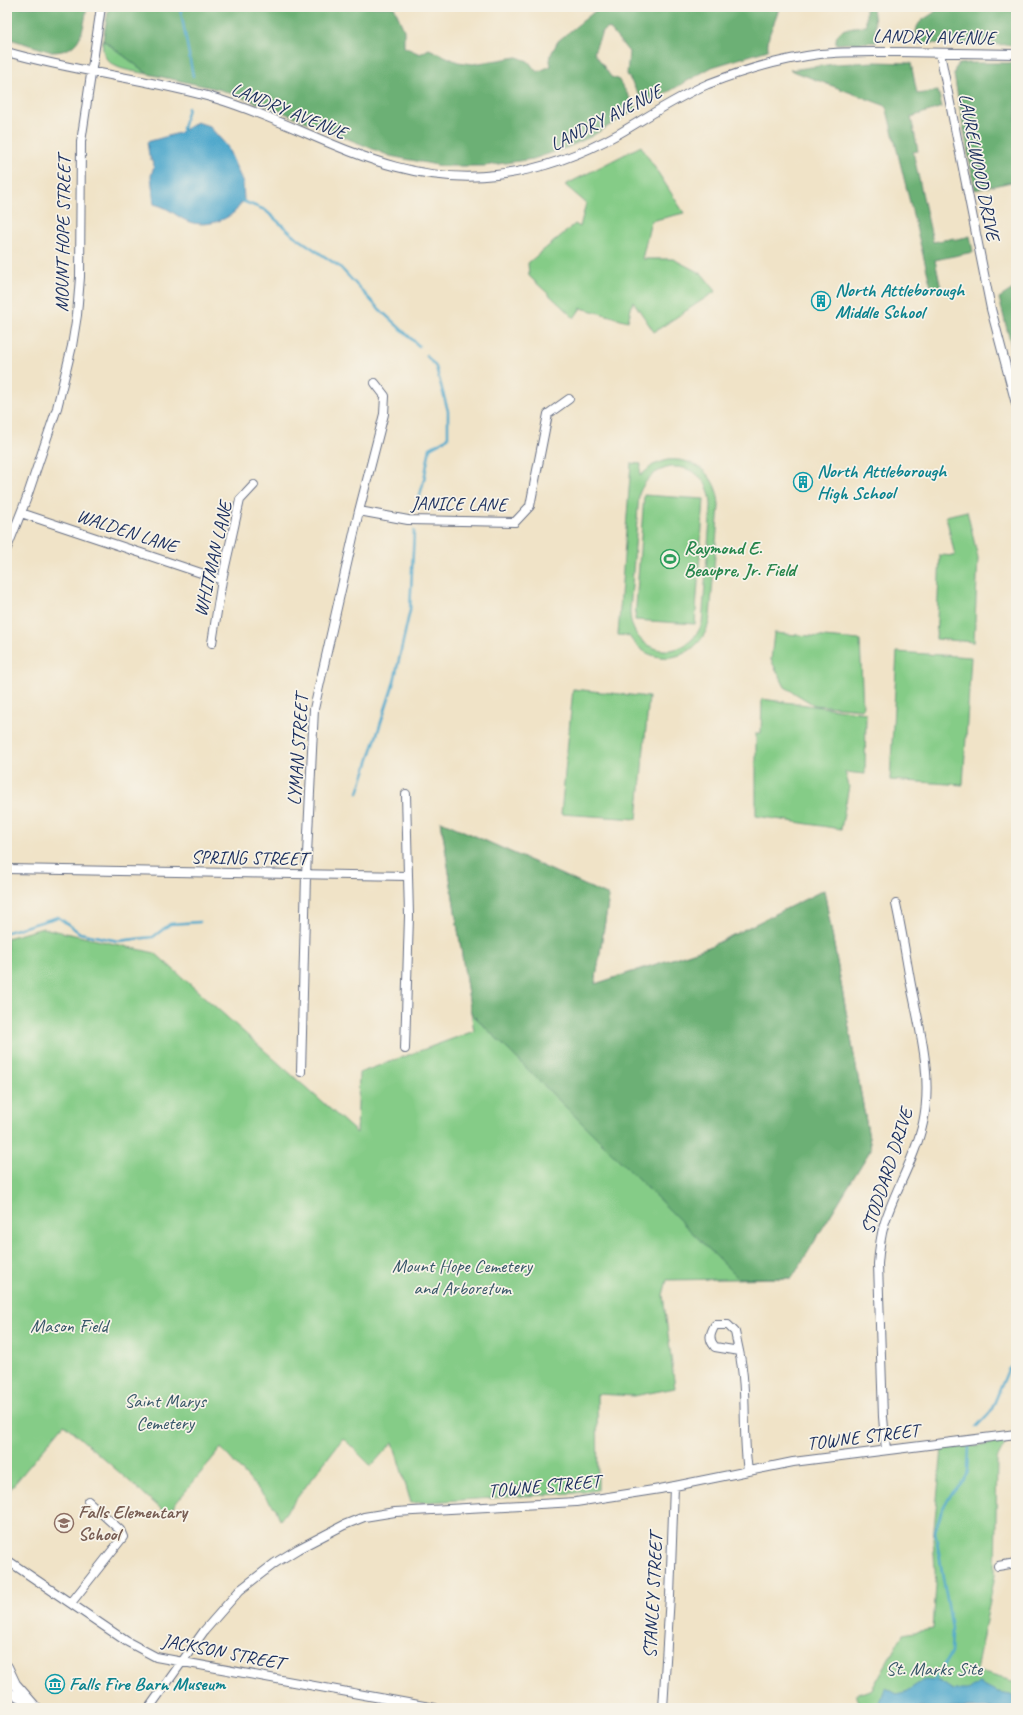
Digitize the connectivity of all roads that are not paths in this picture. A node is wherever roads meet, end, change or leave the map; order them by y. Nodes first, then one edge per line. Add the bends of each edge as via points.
1 (101, 7) edge
2 (7, 52) edge
3 (940, 53) junction
4 (1016, 54) edge
5 (91, 72) junction
6 (375, 383) dead end
7 (569, 399) dead end
8 (1016, 404) edge
9 (254, 485) dead end
10 (359, 511) junction
11 (21, 513) junction
12 (7, 548) edge
13 (222, 580) junction
14 (212, 643) dead end
15 (406, 794) dead end
16 (7, 869) edge
17 (306, 876) junction
18 (408, 876) junction
19 (896, 904) dead end
20 (405, 1049) dead end
21 (301, 1072) dead end
22 (739, 1351) dead end
23 (1016, 1434) edge
24 (886, 1450) junction
25 (748, 1471) junction
26 (674, 1486) junction
27 (88, 1501) dead end
28 (7, 1560) edge
29 (1016, 1563) edge
30 (998, 1566) dead end
31 (71, 1603) junction
32 (182, 1662) junction
33 (7, 1667) edge
34 (7, 1691) edge
35 (34, 1706) edge
36 (150, 1708) edge
37 (435, 1708) edge
38 (663, 1708) edge

1 - 5 street, MOUNT HOPE STREET
2 - 5 street, LANDRY AVENUE
3 - 4 street, LANDRY AVENUE
3 - 5 street, LANDRY AVENUE via 840,52 772,63 695,90 617,135 562,161 531,170 478,177 442,176 398,169 222,100
3 - 8 street, LAURELWOOD DRIVE via 990,309
5 - 11 street, MOUNT HOPE STREET via 81,142 82,239 78,315 57,408
6 - 10 street, LYMAN STREET via 386,396 384,414
7 - 10 street, JANICE LANE via 548,414 530,506 515,522 408,520
9 - 13 street, WHITMAN LANE via 240,500
10 - 17 street, LYMAN STREET via 314,709
11 - 12 street, MOUNT HOPE STREET
11 - 13 street, WALDEN LANE
13 - 14 street, WHITMAN LANE
15 - 18 street
16 - 17 street, SPRING STREET
17 - 18 street, SPRING STREET
17 - 21 street, LYMAN STREET
18 - 20 street
19 - 24 street, STODDARD DRIVE via 927,1081 923,1124 890,1208 880,1242 878,1272
22 - 25 street via 746,1398 745,1452
23 - 24 street, TOWNE STREET
24 - 25 street, TOWNE STREET via 793,1462
25 - 26 street, TOWNE STREET
26 - 32 street, TOWNE STREET via 576,1502 395,1512 364,1517 298,1549 256,1577 228,1601
26 - 38 street, STANLEY STREET
27 - 31 street via 120,1530 123,1537
28 - 31 street, JACKSON STREET
29 - 30 street
31 - 32 street, JACKSON STREET via 145,1652
32 - 36 street, TOWNE STREET
32 - 37 street, JACKSON STREET
33 - 35 main road via 15,1684
34 - 35 street

